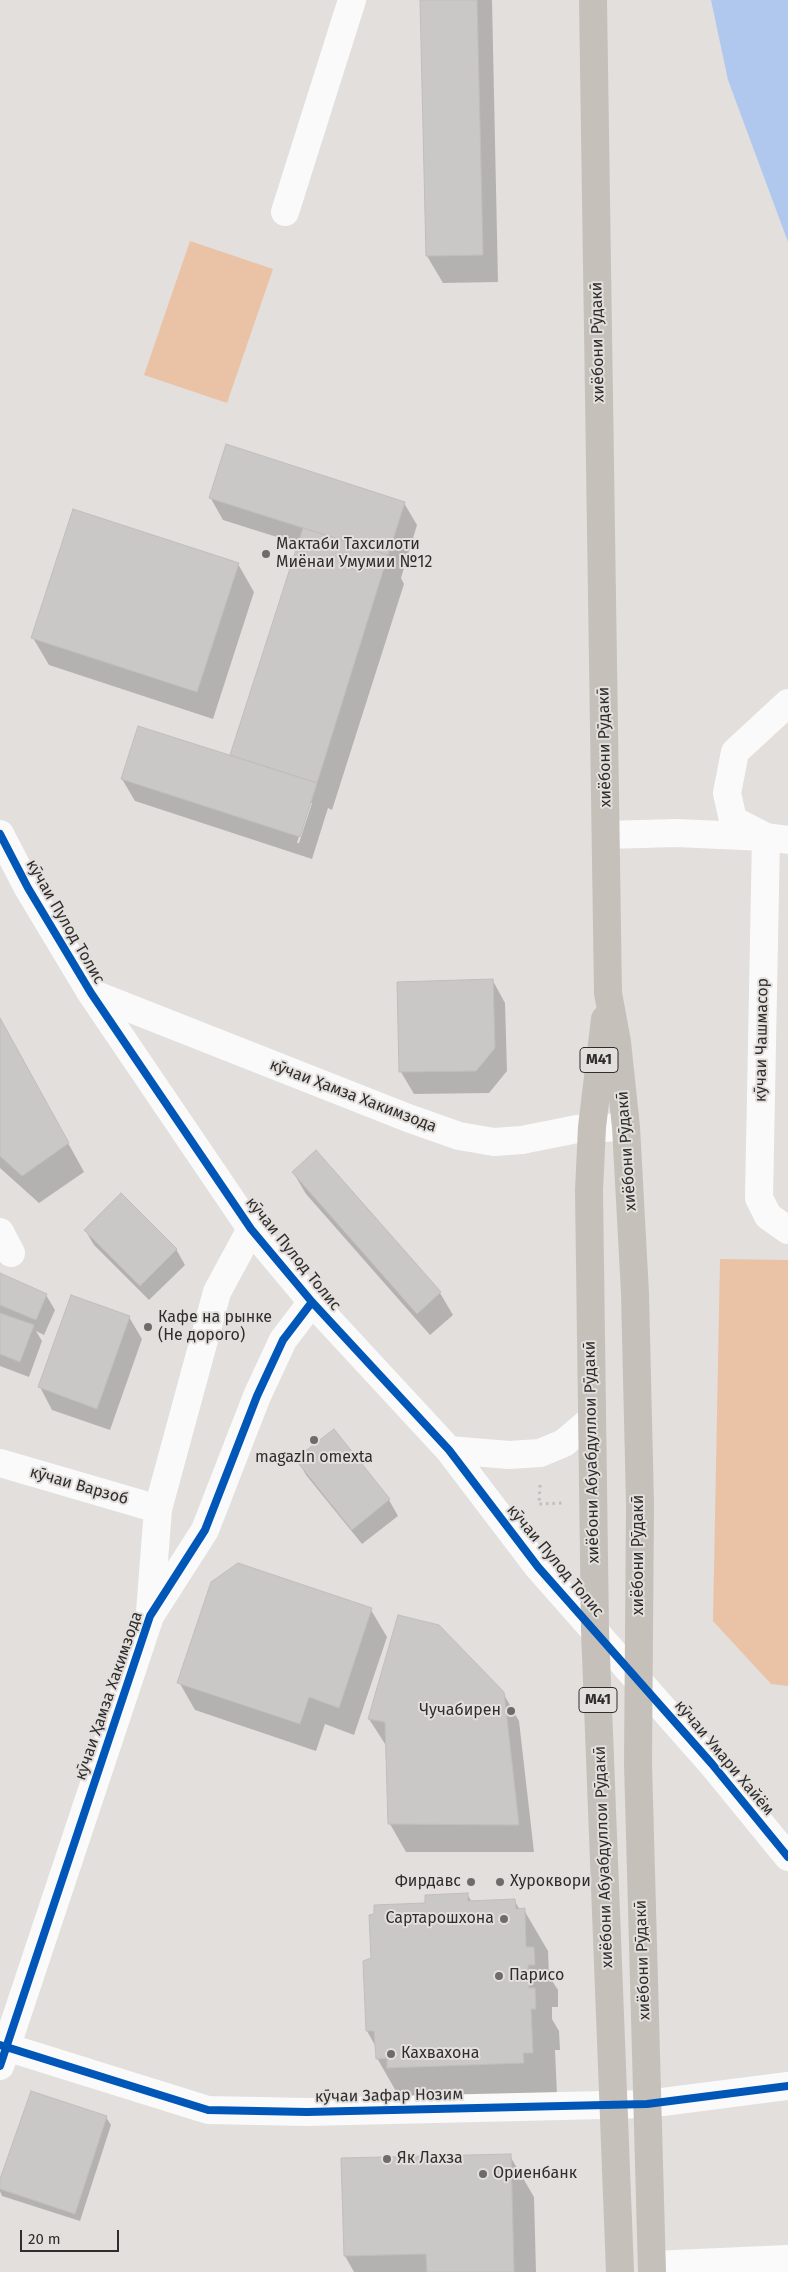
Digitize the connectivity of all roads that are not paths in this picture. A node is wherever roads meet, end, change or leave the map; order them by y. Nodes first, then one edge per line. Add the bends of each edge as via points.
1 (352, 0) edge
2 (593, 0) edge
3 (285, 212) dead end
4 (788, 703) edge
5 (0, 834) edge
6 (606, 835) junction
7 (777, 839) edge
8 (608, 992) junction
9 (91, 993) junction
10 (626, 1126) junction
11 (592, 1127) junction
12 (251, 1229) junction
13 (788, 1230) edge
14 (312, 1302) junction
15 (592, 1419) junction
16 (448, 1450) junction
17 (0, 1463) edge
18 (158, 1509) junction
19 (150, 1616) junction
20 (595, 1630) junction
21 (638, 1678) junction
22 (788, 1857) edge
23 (2, 2053) edge
24 (788, 2086) edge
25 (648, 2104) junction
26 (614, 2105) junction
27 (788, 2259) edge
28 (652, 2269) edge
29 (620, 2272) edge

1 - 3 street
2 - 6 highway, хиёбони Рӯдакӣ
4 - 7 street via 735,752 726,793 733,820
5 - 9 street, кӯчаи Пулод Толис via 28,888
6 - 7 street via 676,833
6 - 8 highway, хиёбони Рӯдакӣ
7 - 13 street, кӯчаи Чашмасор via 759,1198 768,1216
8 - 10 highway, хиёбони Рӯдакӣ
8 - 11 highway, хиёбони Абуабдуллои Рӯдакӣ / M41
9 - 11 street, кӯчаи Ҳамза Хакимзода via 459,1136 494,1142
9 - 12 street, кӯчаи Пулод Толис
10 - 11 street, кӯчаи Ҳамза Хакимзода
10 - 21 highway, хиёбони Рӯдакӣ via 640,1504
11 - 15 highway, хиёбони Абуабдуллои Рӯдакӣ / M41 via 589,1191
12 - 14 street, кӯчаи Пулод Толис
12 - 18 street via 218,1292
14 - 16 street, кӯчаи Пулод Толис
14 - 19 street, кӯчаи Ҳамза Хакимзода via 279,1348 257,1396 206,1530
15 - 16 street via 564,1443 540,1453 510,1455
15 - 20 highway, хиёбони Абуабдуллои Рӯдакӣ / M41
16 - 20 street, кӯчаи Пулод Толис via 538,1566
17 - 18 street, кӯчаи Варзоб
18 - 19 street
19 - 23 street, кӯчаи Ҳамза Хакимзода
20 - 21 street, кӯчаи Пулод Толис
20 - 26 highway, хиёбони Абуабдуллои Рӯдакӣ / M41
21 - 22 street, кӯчаи Умари Хайём
21 - 25 highway, хиёбони Рӯдакӣ
23 - 26 street, кӯчаи Зафар Нозим via 208,2110 307,2112
24 - 25 street, кӯчаи Зафар Нозим
25 - 26 street, кӯчаи Зафар Нозим
25 - 28 highway, хиёбони Рӯдакӣ
26 - 29 highway, хиёбони Абуабдуллои Рӯдакӣ / M41
27 - 28 street

